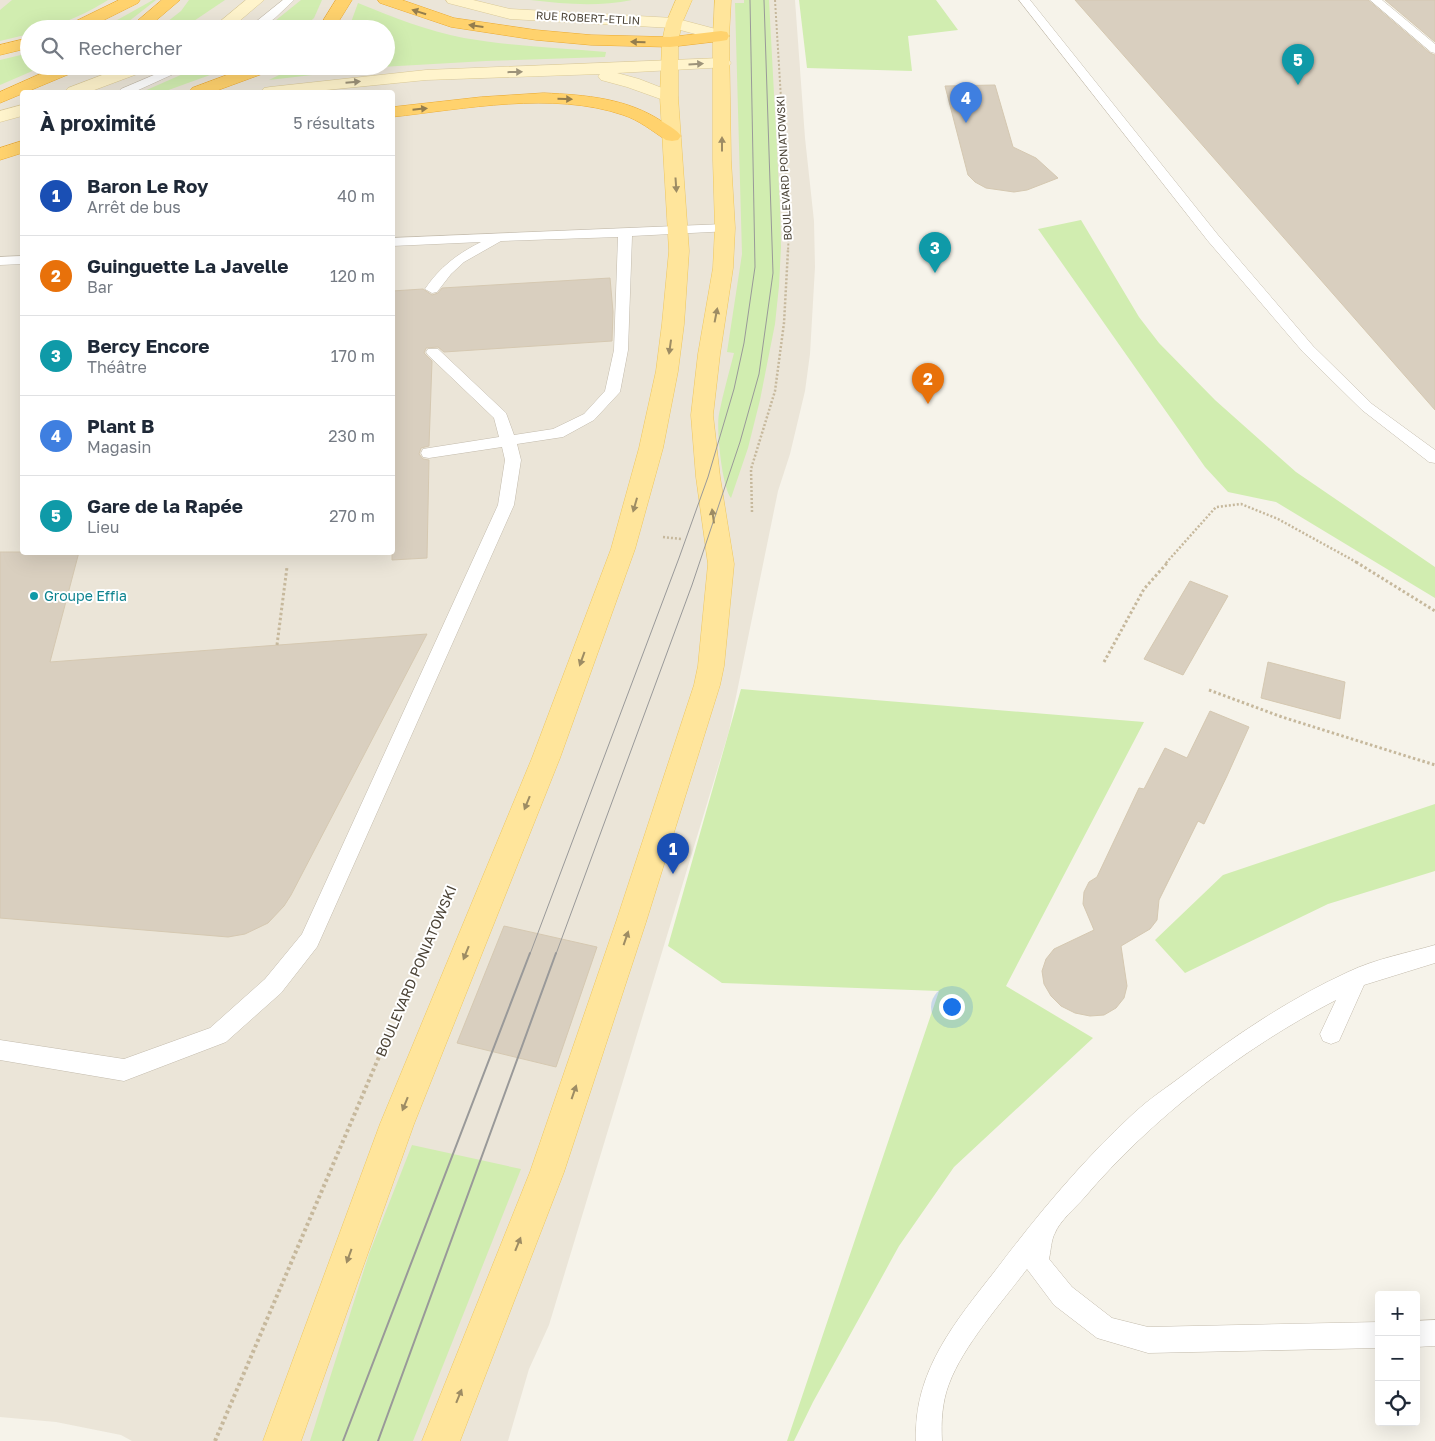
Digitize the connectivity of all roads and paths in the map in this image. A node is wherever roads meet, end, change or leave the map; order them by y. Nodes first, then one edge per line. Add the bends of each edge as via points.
1 (132, 0) edge
2 (172, 0) edge
3 (256, 0) edge
4 (289, 0) edge
5 (344, 0) edge
6 (386, 0) edge
7 (454, 0) edge
8 (684, 0) edge
9 (723, 0) edge
10 (775, 0) edge
11 (1024, 0) edge
12 (1375, 0) edge
13 (91, 20) edge
14 (147, 20) edge
15 (230, 20) edge
16 (265, 20) edge
17 (332, 20) edge
18 (674, 23) junction
19 (721, 36) junction
20 (670, 42) junction
21 (20, 44) edge
22 (0, 50) edge
23 (1435, 50) edge
24 (722, 63) junction
25 (670, 66) junction
26 (583, 70) junction
27 (52, 75) edge
28 (118, 75) edge
29 (164, 75) edge
30 (243, 75) edge
31 (79, 90) edge
32 (129, 90) edge
33 (203, 90) edge
34 (285, 90) edge
35 (669, 97) junction
36 (0, 98) edge
37 (20, 111) edge
38 (395, 112) edge
39 (0, 117) edge
40 (20, 127) edge
41 (0, 130) edge
42 (672, 136) junction
43 (20, 148) edge
44 (20, 152) edge
45 (0, 154) edge
46 (725, 228) junction
47 (678, 230) junction
48 (625, 233) junction
49 (501, 238) junction
50 (395, 242) edge
51 (20, 260) edge
52 (0, 261) edge
53 (432, 289) dead end
54 (433, 352) dead end
55 (429, 453) dead end
56 (1435, 458) edge
57 (627, 532) junction
58 (718, 545) junction
59 (286, 567) dead end
60 (1435, 611) edge
61 (277, 645) dead end
62 (1104, 662) dead end
63 (1210, 690) dead end
64 (1435, 765) edge
65 (1435, 954) edge
66 (1358, 978) junction
67 (394, 1021) dead end
68 (1332, 1034) dead end
69 (0, 1050) edge
70 (1044, 1226) junction
71 (1435, 1333) edge
72 (1420, 1334) edge
73 (1375, 1335) edge
74 (214, 1441) edge
75 (282, 1441) edge
76 (441, 1441) edge
77 (929, 1441) edge

1 - 13 highway
2 - 14 highway
3 - 15 main road
4 - 16 lane
5 - 17 highway
20 -> 6 highway via 536,35 451,22
7 - 18 main road, RUE ROBERT-ETLIN via 510,14
8 - 18 main road
9 - 19 main road
10 - 58 path, BOULEVARD PONIATOWSKI via 789,230 784,323 774,392 751,469 752,526 748,539 736,546
11 - 56 lane via 1213,238 1308,349 1367,407
12 - 23 lane
18 - 19 main road, RUE ROBERT-ETLIN
18 - 20 main road
19 - 20 highway
19 - 24 main road
20 - 25 main road
21 - 22 highway
25 -> 24 main road
46 -> 24 main road
25 - 26 main road
25 - 35 main road
34 -> 26 main road via 426,75
26 - 35 main road via 633,83
27 - 36 highway
28 - 31 main road
29 - 32 lane
30 - 33 highway
35 - 42 main road
37 - 39 main road
38 -> 42 highway via 568,98 603,103 631,112
40 - 41 main road
42 -> 47 main road
43 - 45 highway
44 - 45 highway
46 - 47 lane
58 -> 46 main road via 702,415 723,268
47 - 48 lane
47 -> 57 main road via 679,251 667,370 651,448
48 - 49 lane
48 - 55 lane via 620,350 612,392 589,417 557,433
49 - 50 lane
49 - 53 lane via 463,256 444,271
51 - 52 lane
54 - 69 lane via 501,416 512,460 506,505 310,940 273,986 218,1035 124,1070
57 - 58 path, BOULEVARD PONIATOWSKI
57 -> 75 main road via 546,758 397,1124
76 -> 58 main road via 547,1172 707,685 721,564
59 - 61 path
60 - 62 path via 1335,549 1278,519 1241,504 1216,507 1144,588
63 - 64 path
65 - 66 lane
66 - 68 lane
66 - 70 lane via 1291,1012 1220,1060 1144,1119 1089,1174
67 - 74 path, BOULEVARD PONIATOWSKI
70 - 73 lane via 1036,1262 1063,1296 1106,1329 1148,1340
70 - 77 lane via 962,1334 937,1380 928,1419
71 - 72 lane

